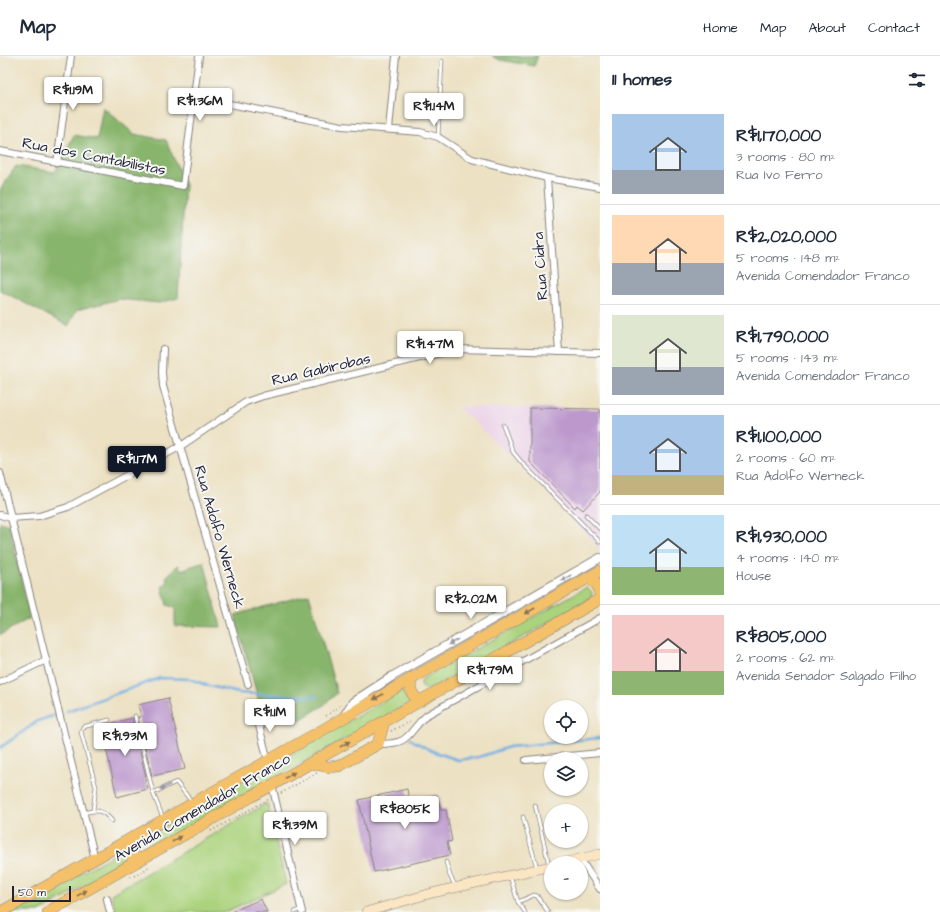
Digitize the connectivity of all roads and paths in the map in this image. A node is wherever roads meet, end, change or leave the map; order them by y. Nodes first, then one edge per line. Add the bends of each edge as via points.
1 (71, 56) edge
2 (199, 56) edge
3 (396, 56) edge
4 (442, 61) dead end
5 (194, 97) junction
6 (389, 129) junction
7 (438, 137) junction
8 (0, 151) edge
9 (57, 163) junction
10 (547, 178) junction
11 (600, 187) edge
12 (163, 348) dead end
13 (559, 352) junction
14 (600, 353) edge
15 (503, 425) dead end
16 (181, 446) junction
17 (0, 473) edge
18 (586, 515) dead end
19 (0, 516) edge
20 (11, 518) junction
21 (600, 529) edge
22 (600, 542) edge
23 (600, 558) edge
24 (600, 571) edge
25 (588, 578) junction
26 (599, 598) edge
27 (600, 618) edge
28 (46, 660) junction
29 (412, 678) junction
30 (0, 682) edge
31 (248, 684) dead end
32 (423, 699) junction
33 (344, 703) dead end
34 (255, 710) dead end
35 (135, 716) dead end
36 (344, 716) junction
37 (109, 720) dead end
38 (321, 720) dead end
39 (412, 720) dead end
40 (384, 722) junction
41 (388, 733) dead end
42 (378, 744) junction
43 (600, 753) edge
44 (526, 760) dead end
45 (268, 761) junction
46 (311, 763) junction
47 (322, 772) dead end
48 (272, 785) junction
49 (153, 793) junction
50 (280, 793) dead end
51 (267, 801) dead end
52 (193, 804) junction
53 (535, 806) dead end
54 (93, 810) junction
55 (84, 813) junction
56 (523, 817) dead end
57 (164, 820) junction
58 (112, 821) dead end
59 (205, 834) dead end
60 (134, 838) junction
61 (600, 854) edge
62 (548, 856) edge
63 (588, 857) edge
64 (95, 859) junction
65 (147, 862) junction
66 (446, 862) dead end
67 (544, 867) edge
68 (537, 869) junction
69 (588, 871) edge
70 (510, 876) junction
71 (128, 878) dead end
72 (456, 888) junction
73 (600, 889) edge
74 (107, 900) dead end
75 (518, 902) junction
76 (299, 911) edge
77 (1, 912) edge
78 (48, 912) edge
79 (110, 912) edge
80 (366, 912) edge
81 (525, 912) edge
82 (548, 912) edge

1 - 9 street
2 - 5 street
3 - 6 street
4 - 7 lane
5 - 6 street via 342,126
5 - 9 street, Rua dos Contabilistas via 182,186
6 - 7 street via 420,132
7 - 10 street via 472,159
8 - 9 street, Rua dos Contabilistas
10 - 11 street
10 - 13 street, Rua Cidra
12 - 16 street, Rua Adolfo Werneck via 163,386
13 - 14 street, Rua Gabirobas
13 - 16 street, Rua Gabirobas via 457,350 263,396 246,402
15 - 22 lane via 513,452 522,463
16 - 20 street, Rua Gabirobas via 68,507 39,516
16 - 31 street, Rua Adolfo Werneck
17 - 20 street
18 - 21 lane
19 - 20 street, Rua Gabirobas
20 - 28 street
23 -> 36 street, Avenida Comendador Franco via 393,676 353,702
24 - 25 highway, Avenida Comendador Franco
25 - 26 highway via 595,582 599,589
25 -> 29 highway, Avenida Comendador Franco
26 - 32 highway, Avenida Comendador Franco
27 - 42 street via 428,716 408,738 390,744
28 - 30 street
28 - 55 street
29 - 32 highway via 409,686 411,694 417,699
29 -> 36 highway, Avenida Comendador Franco
32 - 40 highway, Avenida Comendador Franco
33 - 38 path
34 - 45 street
35 - 49 lane
36 - 45 highway, Avenida Comendador Franco
37 - 54 lane via 83,727 80,732 96,787
39 - 41 path
40 - 42 highway
46 -> 40 highway, Avenida Comendador Franco
42 - 46 highway via 339,766 328,767
43 - 44 street
45 - 52 highway, Avenida Comendador Franco
48 -> 46 highway, Avenida Comendador Franco
47 - 50 path
65 -> 48 highway, Avenida Comendador Franco
48 - 76 street
52 -> 49 lane via 176,782
49 - 57 lane
51 - 59 path
52 - 57 highway, Avenida Comendador Franco
53 - 62 lane
54 - 55 lane
54 - 58 lane via 107,814
55 - 64 street
56 - 68 lane
57 - 60 highway, Avenida Comendador Franco
60 - 64 highway, Avenida Comendador Franco
60 - 65 highway via 128,854 132,858
61 - 63 main road
64 - 77 highway, Avenida Comendador Franco
65 - 71 path via 146,870
78 -> 65 highway, Avenida Comendador Franco
66 - 72 lane
67 - 68 main road
68 - 70 main road
69 - 73 street
70 - 72 main road
70 - 75 lane
72 - 80 main road
74 - 79 street
75 - 81 lane
75 - 82 lane via 534,895

